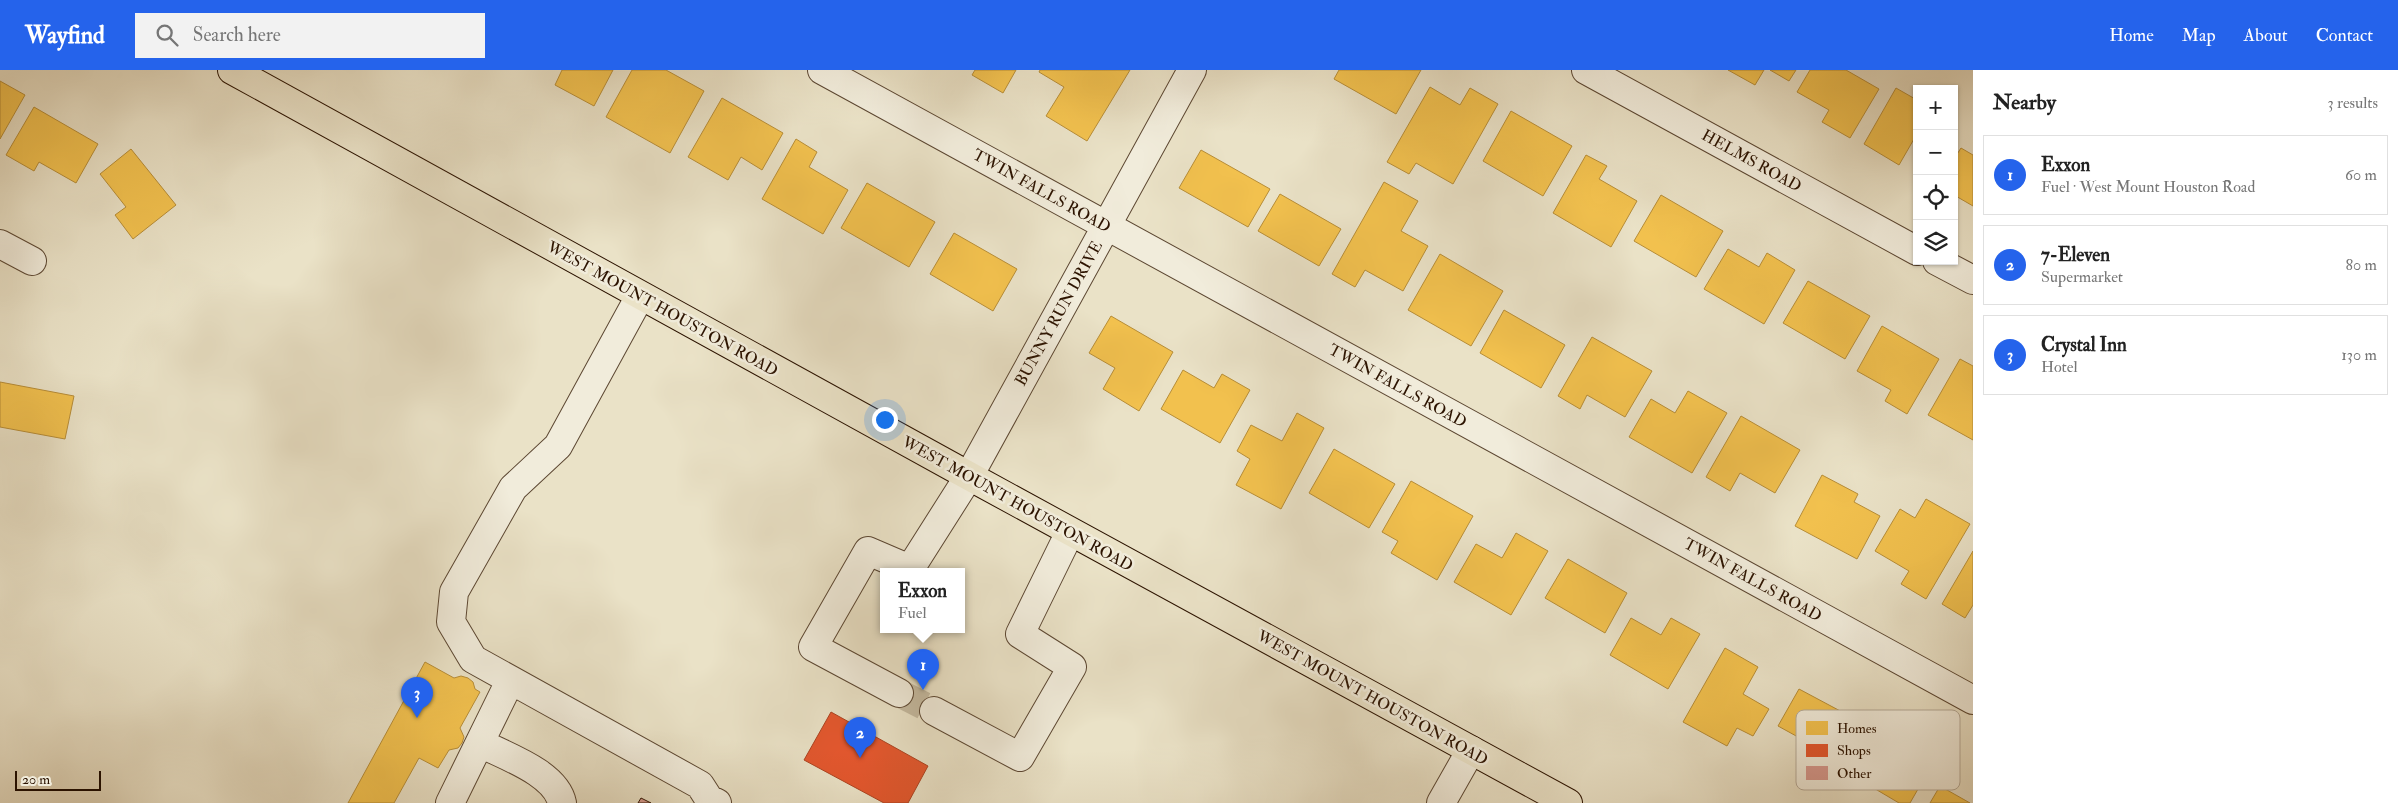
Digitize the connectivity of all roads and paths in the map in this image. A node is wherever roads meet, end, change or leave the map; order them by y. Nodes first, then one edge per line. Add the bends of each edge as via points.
1 (232, 70) edge
2 (822, 70) edge
3 (1192, 70) edge
4 (1586, 70) edge
5 (1107, 225) junction
6 (0, 244) edge
7 (1913, 249) edge
8 (32, 261) dead end
9 (1945, 265) edge
10 (1973, 280) edge
11 (640, 296) junction
12 (969, 476) junction
13 (1070, 532) junction
14 (510, 681) junction
15 (900, 693) tunnel mouth
16 (1973, 700) edge
17 (934, 711) tunnel mouth
18 (480, 743) junction
19 (1470, 750) junction
20 (711, 802) edge
21 (450, 803) edge
22 (562, 803) edge
23 (1441, 803) edge
24 (1568, 803) edge

1 - 11 main road, WEST MOUNT HOUSTON ROAD
2 - 5 street, TWIN FALLS ROAD
3 - 5 street, BUNNY RUN DRIVE
4 - 7 street, HELMS ROAD
5 - 12 street, BUNNY RUN DRIVE
5 - 16 street, TWIN FALLS ROAD
6 - 8 street
9 - 10 street
11 - 12 main road, WEST MOUNT HOUSTON ROAD
11 - 14 street via 558,446 513,488 454,592 451,622 473,659
12 - 13 main road, WEST MOUNT HOUSTON ROAD
12 - 15 street, BUNNY RUN DRIVE via 910,568 868,551 813,647
13 - 17 street via 1020,634 1072,667 1020,757
13 - 19 main road, WEST MOUNT HOUSTON ROAD
14 - 18 street
14 - 20 street via 700,785
18 - 21 street
18 - 22 street via 547,778 560,793
19 - 23 street
19 - 24 main road, WEST MOUNT HOUSTON ROAD

